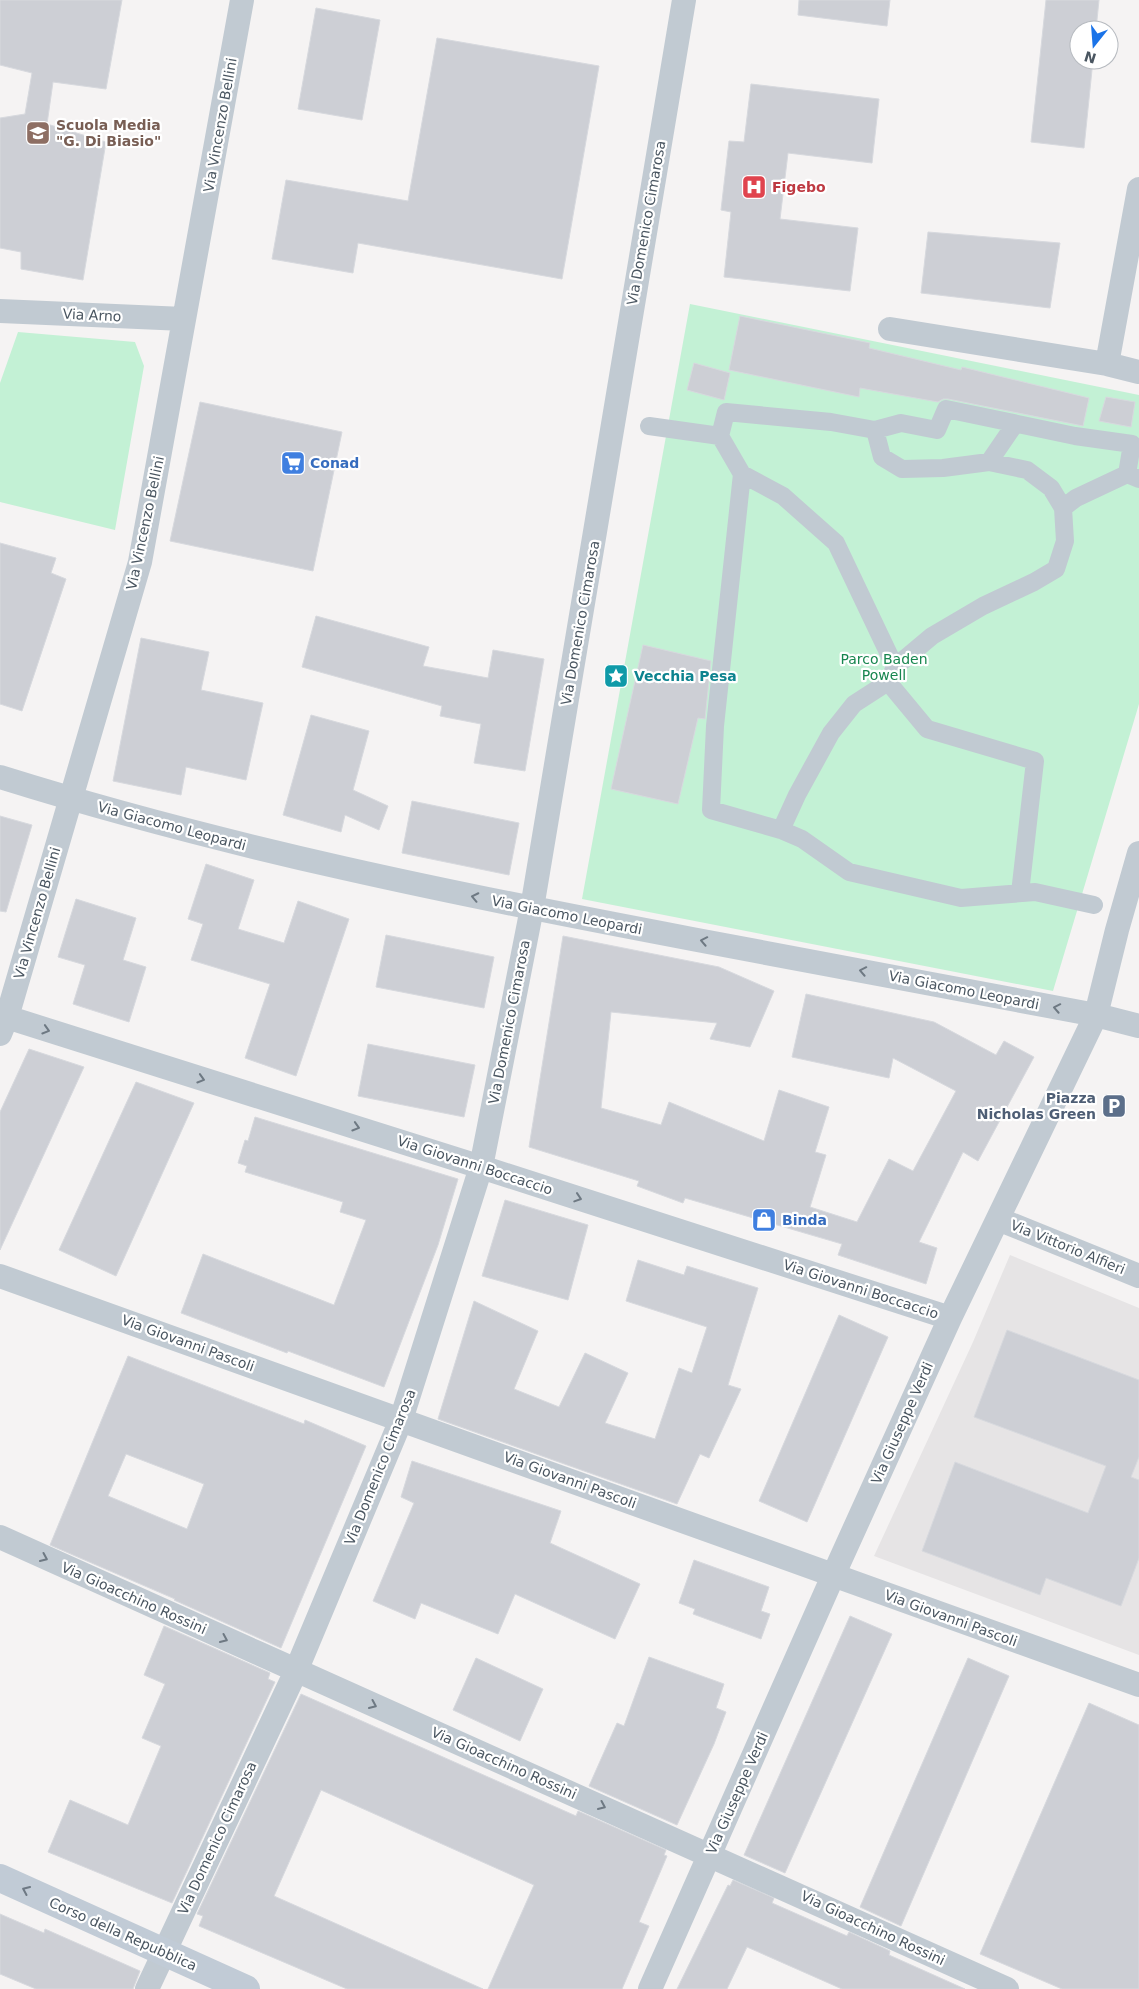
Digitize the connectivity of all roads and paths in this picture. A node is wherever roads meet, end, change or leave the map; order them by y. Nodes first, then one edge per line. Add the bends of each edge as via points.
1 (242, 0) edge
2 (684, 0) edge
3 (1139, 189) edge
4 (0, 311) edge
5 (184, 319) junction
6 (890, 329) dead end
7 (1107, 364) junction
8 (1139, 372) edge
9 (1015, 424) junction
10 (649, 426) dead end
11 (875, 430) junction
12 (720, 436) junction
13 (989, 462) junction
14 (742, 474) junction
15 (1133, 476) edge
16 (1063, 508) junction
17 (892, 674) junction
18 (0, 777) edge
19 (70, 799) junction
20 (781, 830) junction
21 (1139, 854) edge
22 (1020, 893) junction
23 (1094, 905) dead end
24 (532, 908) junction
25 (1096, 1015) junction
26 (2, 1022) edge
27 (1139, 1026) edge
28 (481, 1167) junction
29 (998, 1219) junction
30 (0, 1276) edge
31 (1139, 1276) edge
32 (950, 1318) junction
33 (401, 1420) junction
34 (0, 1538) edge
35 (833, 1576) junction
36 (296, 1671) junction
37 (1139, 1686) edge
38 (710, 1854) junction
39 (0, 1878) edge
40 (164, 1952) junction
41 (147, 1989) edge
42 (246, 1989) edge
43 (650, 1989) edge
44 (1007, 1989) edge

1 - 5 street, Via Vincenzo Bellini
2 - 24 street, Via Domenico Cimarosa
3 - 7 street
4 - 5 street, Via Arno
5 - 19 street, Via Vincenzo Bellini via 140,562
6 - 7 street
7 - 8 street
9 - 11 street via 946,409 937,430 901,423
9 - 13 street
9 - 15 street via 1132,444
10 - 12 street
11 - 12 street via 822,421 726,412
11 - 13 street via 882,457 902,469
12 - 14 street
13 - 16 street via 1027,470 1051,488
14 - 17 street via 783,496 836,543
14 - 20 street via 715,726 712,810
15 - 16 street via 1076,498
16 - 17 street via 1065,541 1056,569 932,636
17 - 20 street via 854,704 831,733
17 - 22 street via 927,729 1035,762
18 - 19 street, Via Giacomo Leopardi
24 -> 19 street, Via Giacomo Leopardi via 307,861
19 - 26 street, Via Vincenzo Bellini
20 - 22 street via 802,839 849,872 961,898
21 - 25 street, Via Giuseppe Verdi
22 - 23 street via 1035,892
25 -> 24 street, Via Giacomo Leopardi
24 - 28 street, Via Domenico Cimarosa
25 - 27 street, Via Giacomo Leopardi
25 - 29 street, Via Giuseppe Verdi
26 -> 28 street, Via Giovanni Boccaccio
28 -> 32 street, Via Giovanni Boccaccio
28 - 33 street, Via Domenico Cimarosa
29 - 31 street, Via Vittorio Alfieri
29 - 32 street, Via Giuseppe Verdi
30 - 33 street, Via Giovanni Pascoli
32 - 35 street, Via Giuseppe Verdi
33 - 35 street, Via Giovanni Pascoli
33 - 36 street, Via Domenico Cimarosa
34 -> 36 street, Via Gioacchino Rossini
35 - 37 street, Via Giovanni Pascoli
35 - 38 street, Via Giuseppe Verdi
36 -> 38 street, Via Gioacchino Rossini
36 - 40 street, Via Domenico Cimarosa
38 - 43 street, Via Giuseppe Verdi
38 - 44 street, Via Gioacchino Rossini
40 -> 39 main road, Corso della Repubblica
40 - 41 street, Via Domenico Cimarosa
40 - 42 main road, Corso della Repubblica

